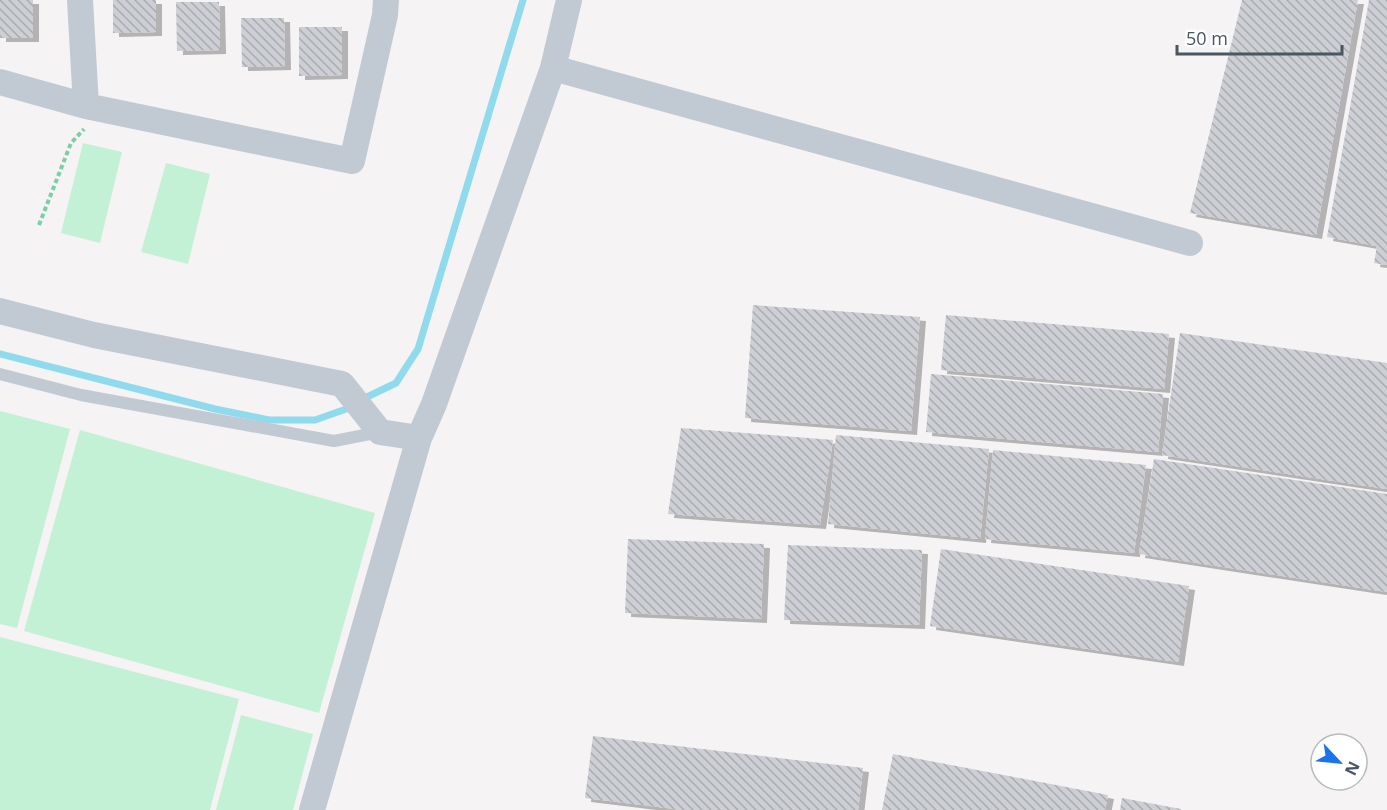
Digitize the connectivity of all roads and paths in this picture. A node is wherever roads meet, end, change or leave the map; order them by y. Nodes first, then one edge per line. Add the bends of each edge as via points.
1 (80, 0) edge
2 (386, 0) edge
3 (569, 0) edge
4 (553, 68) junction
5 (0, 82) edge
6 (94, 108) junction
7 (39, 225) dead end
8 (1190, 243) dead end
9 (0, 311) edge
10 (0, 374) edge
11 (380, 432) junction
12 (419, 438) junction
13 (312, 810) edge

1 - 6 street
2 - 6 street via 352,161
3 - 4 street
4 - 8 street
4 - 12 street
5 - 6 street
6 - 7 path via 71,143
9 - 11 street via 94,335 342,384
10 - 11 lane via 81,395 334,441
11 - 12 street
12 - 13 street

